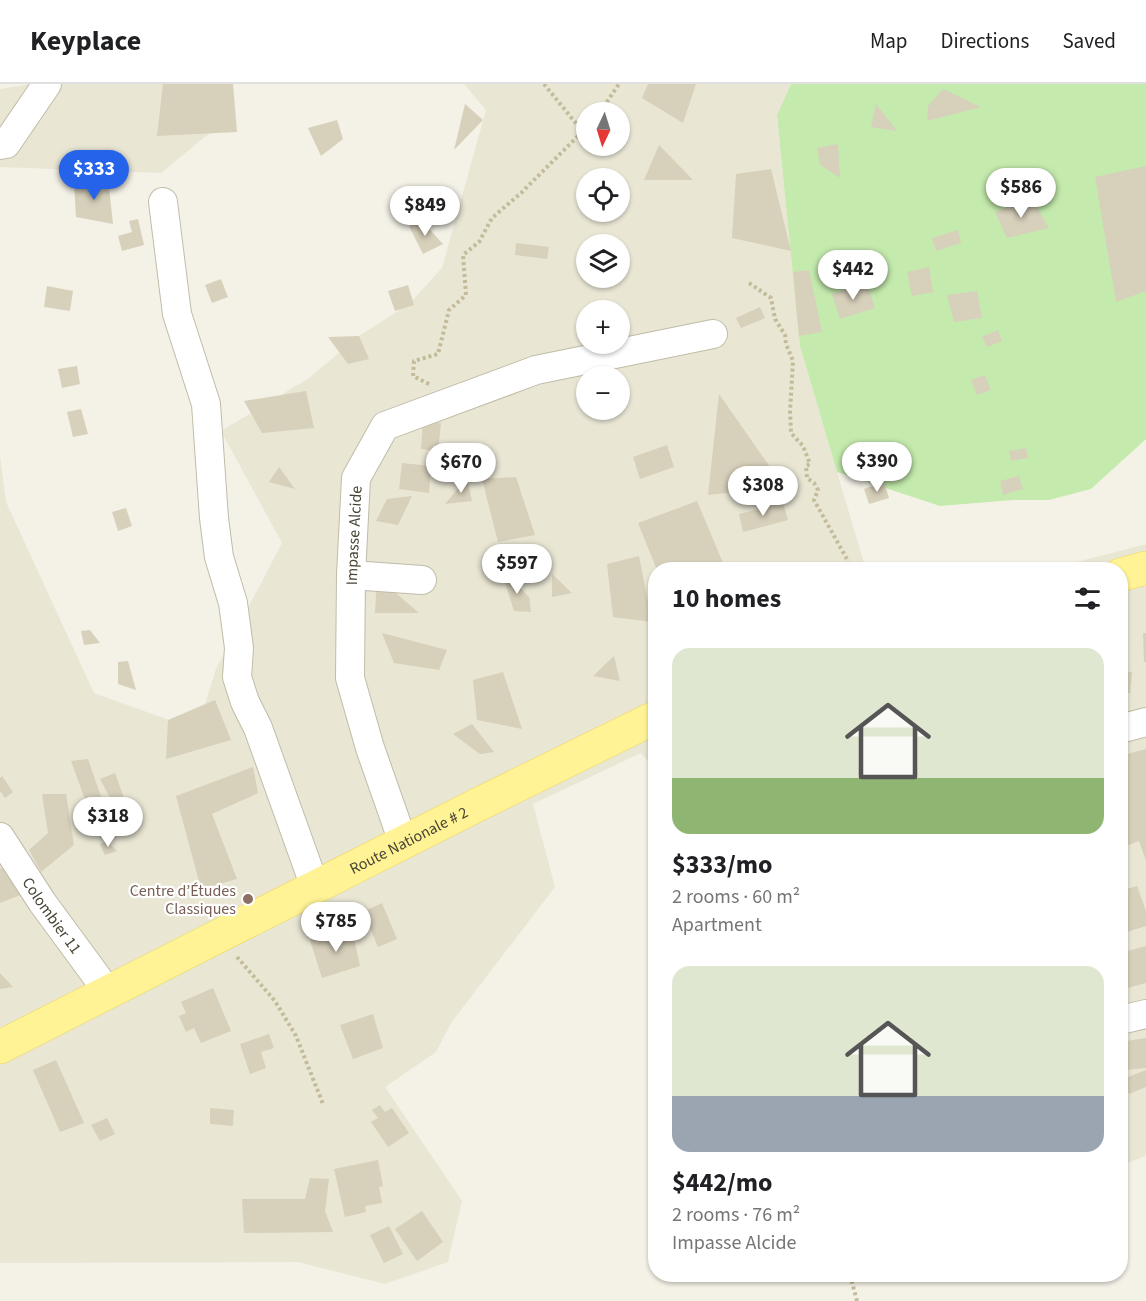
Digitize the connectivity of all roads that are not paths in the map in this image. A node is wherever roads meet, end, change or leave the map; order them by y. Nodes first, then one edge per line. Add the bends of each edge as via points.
1 (47, 84) edge
2 (0, 145) edge
3 (163, 202) dead end
4 (713, 334) dead end
5 (1146, 568) edge
6 (1128, 574) edge
7 (351, 575) junction
8 (423, 580) dead end
9 (648, 721) edge
10 (1146, 722) edge
11 (1128, 727) edge
12 (0, 837) edge
13 (403, 842) junction
14 (315, 887) junction
15 (108, 992) junction
16 (1146, 1014) edge
17 (1128, 1018) edge
18 (0, 1047) edge

1 - 2 street via 6,144
3 - 14 street via 177,314 206,404 219,557 233,603 239,648 237,677
4 - 7 street, Impasse Alcide via 536,370 385,426 356,478
5 - 6 main road
7 - 8 street
7 - 13 street, Impasse Alcide via 350,678
9 - 13 main road, Route Nationale # 2
10 - 11 street
12 - 15 street, Colombier 11
13 - 14 main road, Route Nationale # 2
14 - 15 main road, Route Nationale # 2
15 - 18 main road, Route Nationale # 2
16 - 17 street

